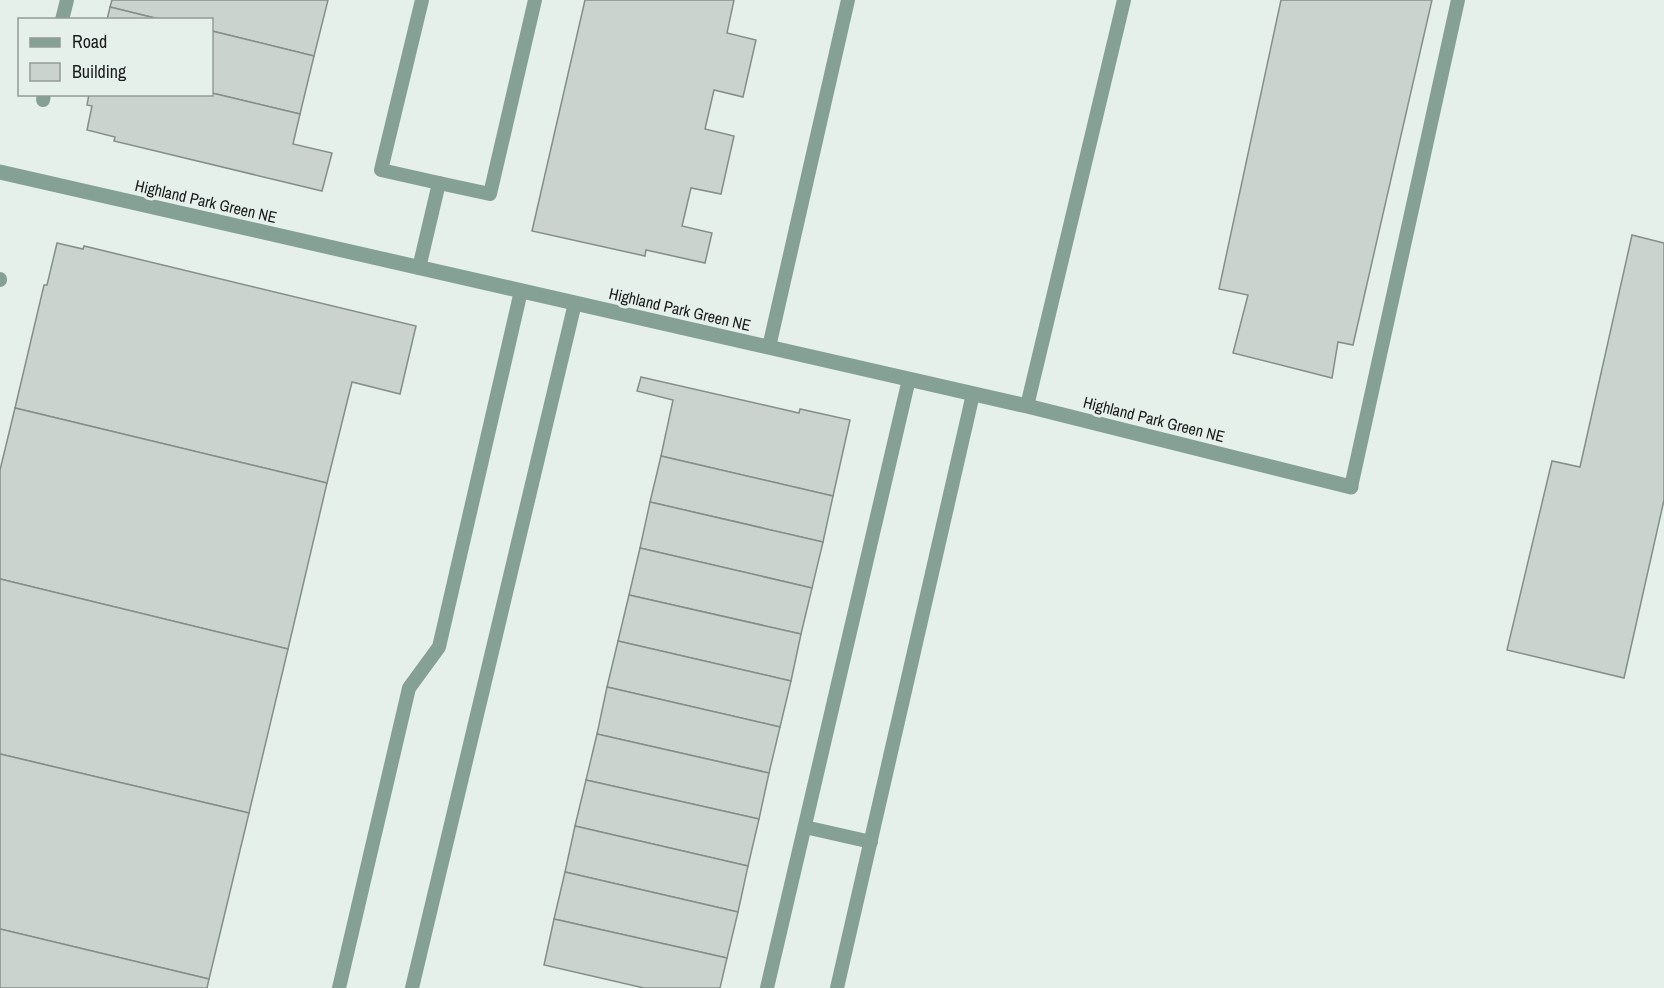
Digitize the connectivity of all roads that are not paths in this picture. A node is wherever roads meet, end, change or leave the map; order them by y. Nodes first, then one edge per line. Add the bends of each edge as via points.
1 (67, 0) edge
2 (422, 0) edge
3 (535, 0) edge
4 (848, 0) edge
5 (1124, 0) edge
6 (1458, 0) edge
7 (62, 18) edge
8 (0, 172) edge
9 (439, 183) junction
10 (419, 268) junction
11 (520, 291) junction
12 (575, 303) junction
13 (769, 347) junction
14 (909, 379) junction
15 (973, 394) junction
16 (1028, 406) junction
17 (1351, 487) joint
18 (805, 827) junction
19 (871, 842) junction
20 (339, 988) edge
21 (412, 988) edge
22 (768, 988) edge
23 (837, 988) edge

1 - 7 lane
2 - 9 lane via 381,170
3 - 9 lane via 489,194
4 - 13 lane
5 - 16 lane
6 - 17 lane
8 - 10 street, Highland Park Green NE
9 - 10 lane
10 - 11 street, Highland Park Green NE
11 - 12 street, Highland Park Green NE
11 - 20 lane via 439,647 409,688
12 - 13 street, Highland Park Green NE
12 - 21 lane
13 - 14 street, Highland Park Green NE
14 - 15 street, Highland Park Green NE
14 - 18 lane
15 - 16 street, Highland Park Green NE
15 - 19 lane
16 - 17 street, Highland Park Green NE
18 - 19 lane
18 - 22 lane
19 - 23 lane

